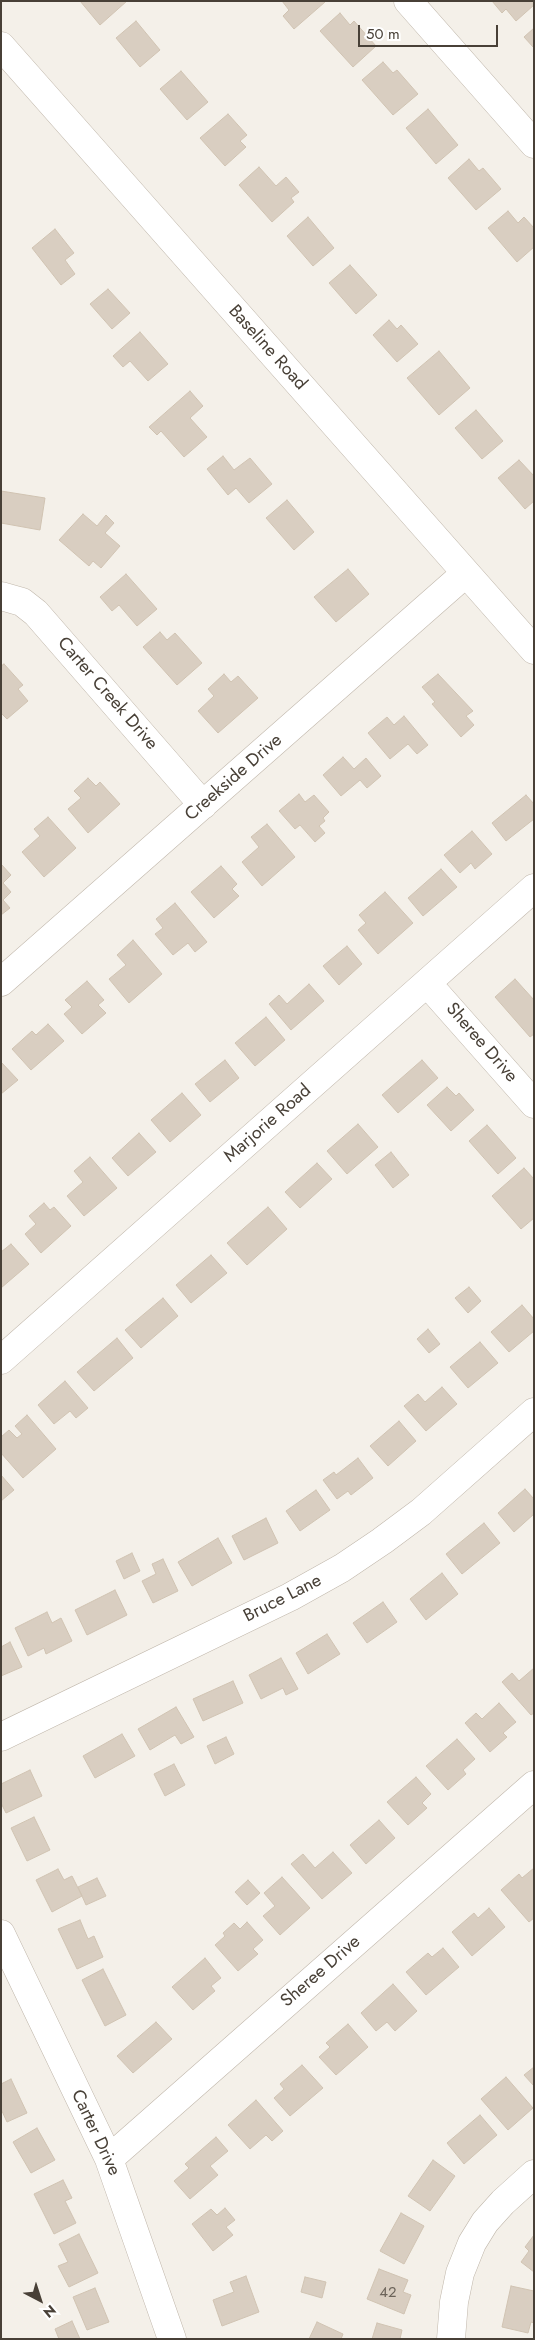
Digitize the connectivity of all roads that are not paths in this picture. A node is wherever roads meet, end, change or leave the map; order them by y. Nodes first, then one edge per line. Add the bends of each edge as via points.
1 (408, 1) edge
2 (1, 46) edge
3 (534, 144) edge
4 (466, 573) junction
5 (1, 596) edge
6 (534, 650) edge
7 (203, 805) junction
8 (534, 888) edge
9 (1, 982) edge
10 (428, 983) junction
11 (534, 1104) edge
12 (1, 1360) edge
13 (534, 1412) edge
14 (1, 1737) edge
15 (534, 1785) edge
16 (1, 1934) edge
17 (109, 2159) junction
18 (534, 2174) edge
19 (172, 2339) edge
20 (451, 2339) edge

1 - 3 street
2 - 4 street, Baseline Road
4 - 6 street, Baseline Road
4 - 7 street, Creekside Drive
5 - 7 street, Carter Creek Drive via 22,602 36,613
7 - 9 street, Creekside Drive
8 - 10 street, Marjorie Road
10 - 11 street, Sheree Drive
10 - 12 street, Marjorie Road
13 - 14 street, Bruce Lane via 420,1512 342,1568 290,1597
15 - 17 street, Sheree Drive
16 - 17 street, Carter Drive
17 - 19 street, Carter Drive
18 - 20 street via 485,2222 472,2243 460,2273

